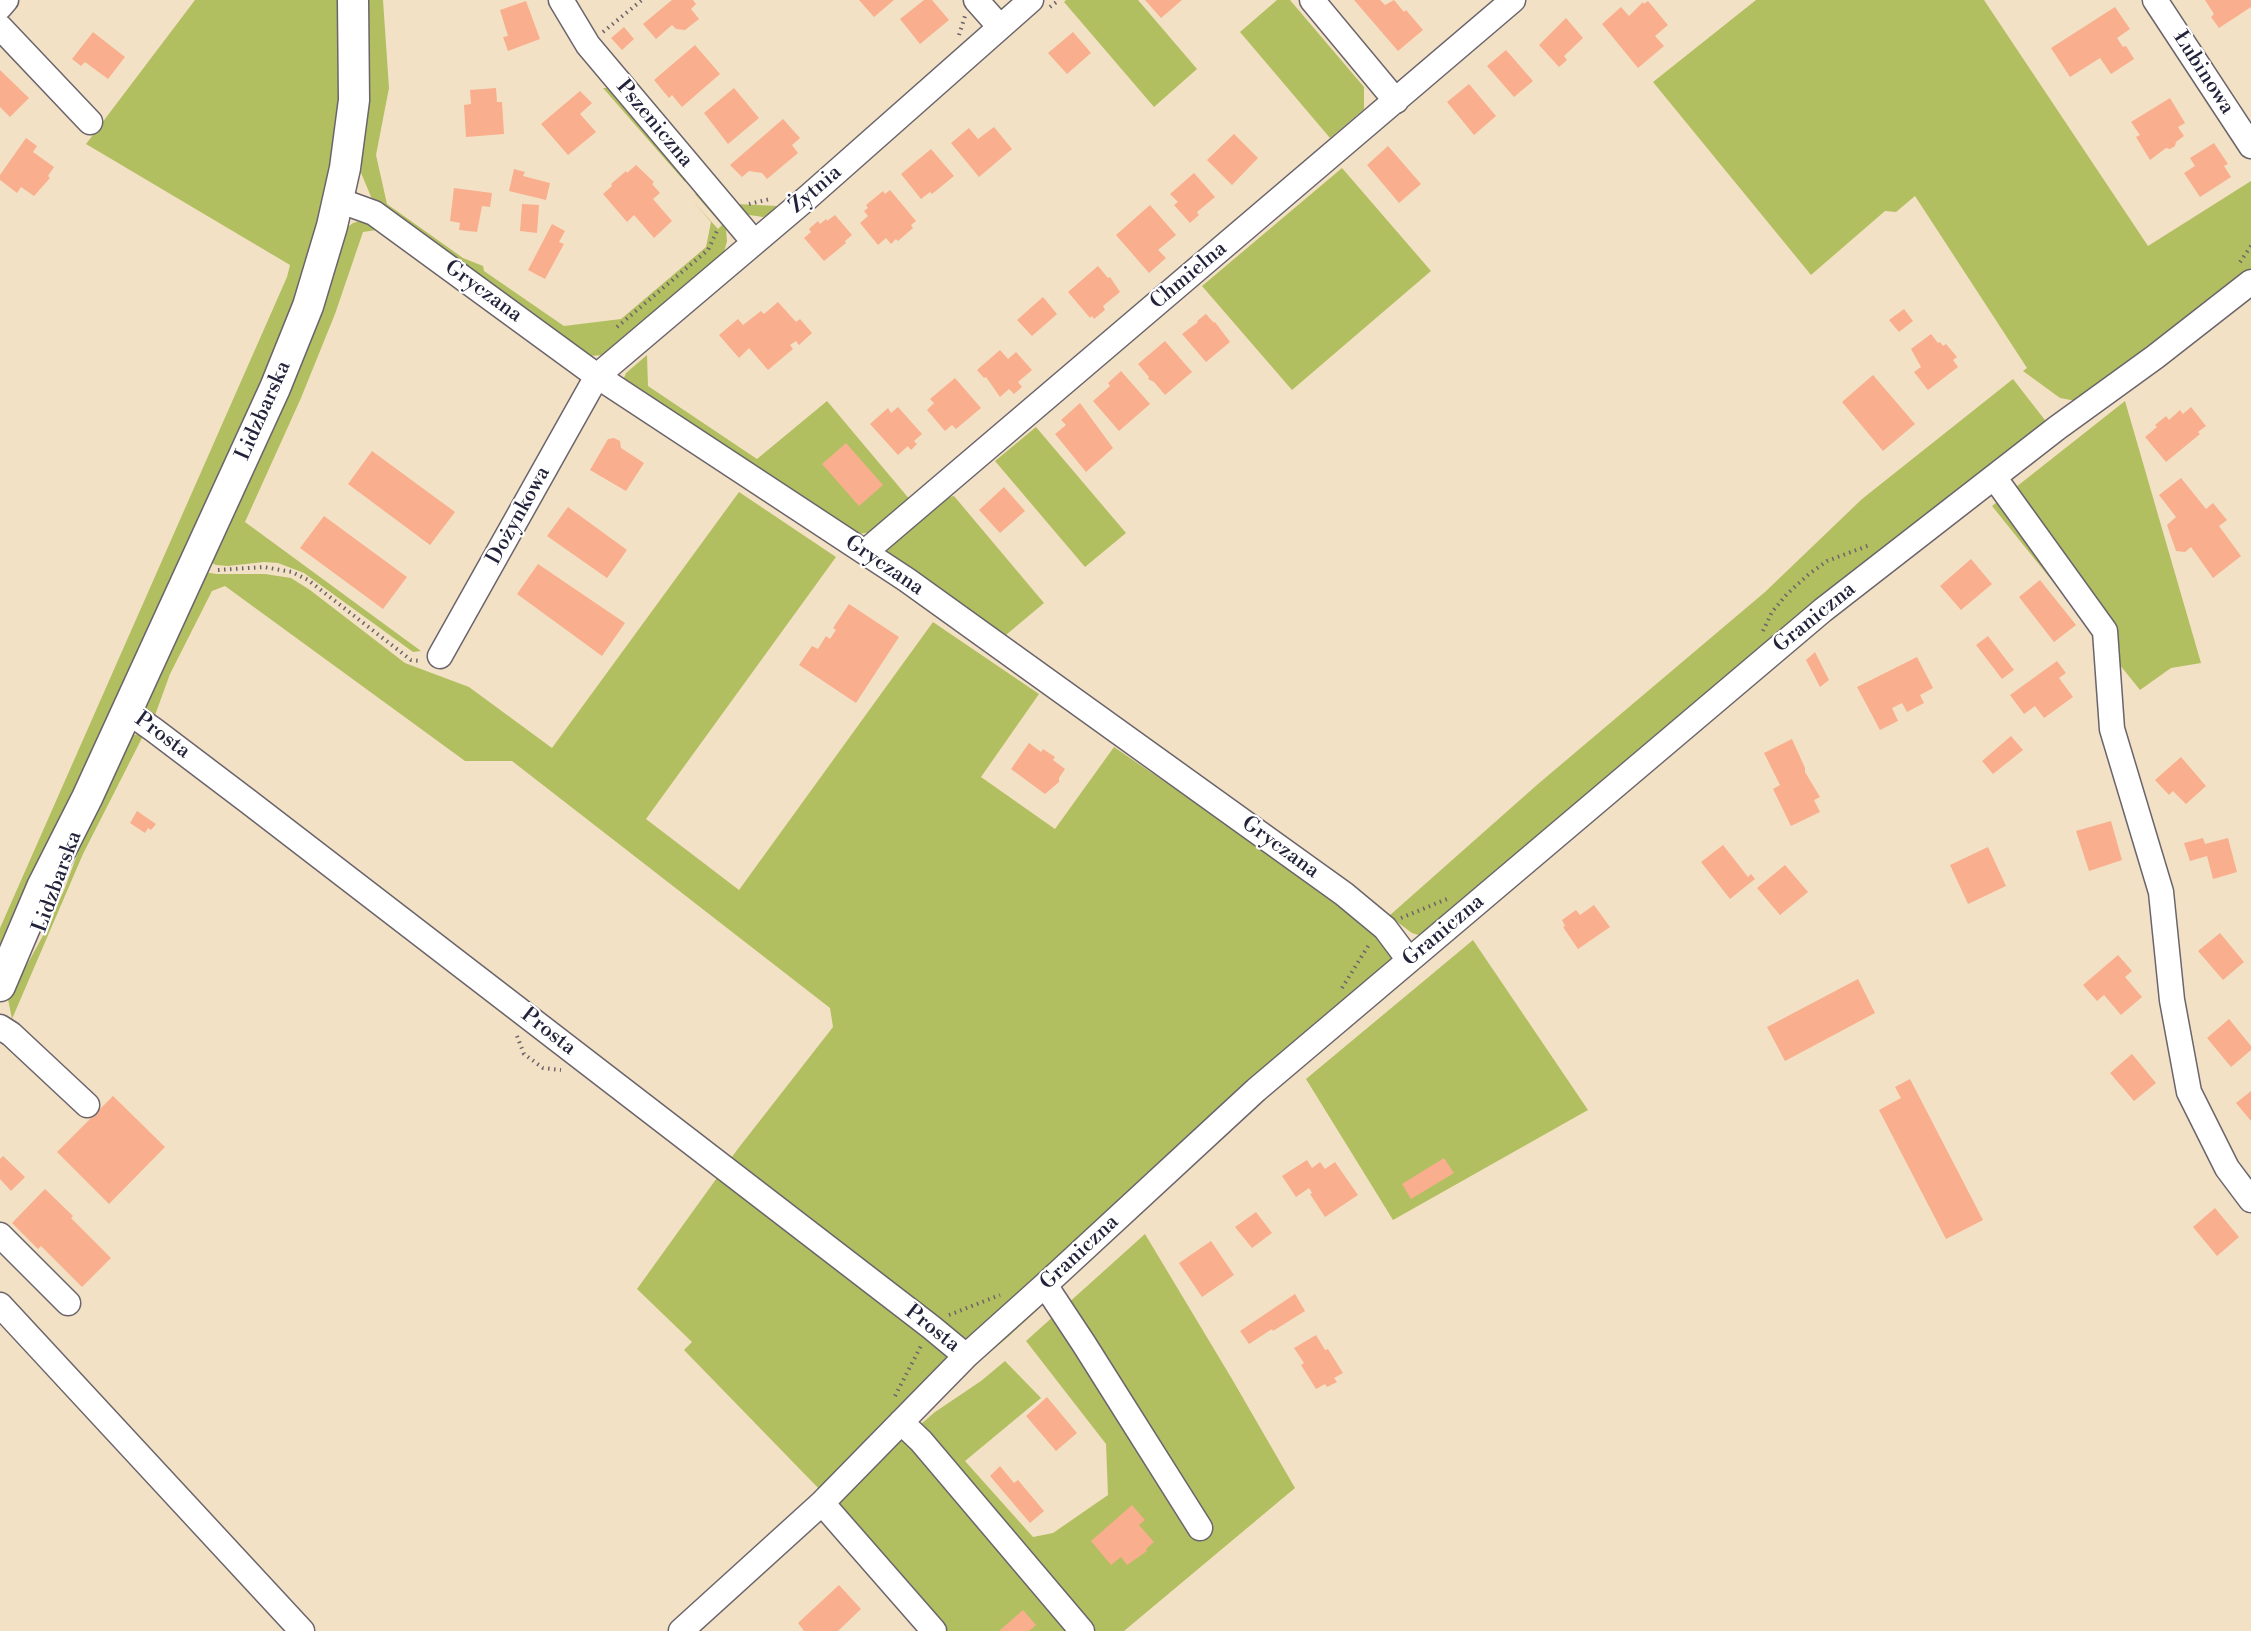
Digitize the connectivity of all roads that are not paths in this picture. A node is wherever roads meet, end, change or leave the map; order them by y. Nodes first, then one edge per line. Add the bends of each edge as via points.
1 (6, 0) edge
2 (353, 0) edge
3 (561, 0) edge
4 (1031, 0) edge
5 (1312, 0) edge
6 (1513, 0) edge
7 (2155, 0) edge
8 (977, 2) edge
9 (0, 7) edge
10 (0, 27) edge
11 (1000, 27) junction
12 (1396, 101) junction
13 (90, 122) dead end
14 (2251, 146) edge
15 (338, 200) junction
16 (754, 242) junction
17 (2251, 282) edge
18 (597, 376) junction
19 (1994, 477) junction
20 (865, 552) junction
21 (440, 656) road end
22 (127, 711) junction
23 (87, 798) junction
24 (1409, 960) junction
25 (0, 986) edge
26 (0, 992) edge
27 (0, 1027) edge
28 (87, 1106) dead end
29 (2251, 1200) edge
30 (0, 1235) edge
31 (1045, 1285) junction
32 (68, 1303) dead end
33 (0, 1305) edge
34 (966, 1356) junction
35 (901, 1422) junction
36 (822, 1503) junction
37 (1200, 1528) dead end
38 (302, 1631) edge
39 (681, 1631) edge
40 (934, 1631) edge
41 (1082, 1631) edge

1 - 9 street
2 - 15 main road, Lidzbarska via 354,100
3 - 16 street, Pszeniczna via 588,45
4 - 11 street, Żytnia
5 - 12 street
6 - 12 street, Chmielna
7 - 14 street, Łubinowa
8 - 11 street
10 - 13 street
11 - 16 street, Żytnia
12 - 20 street, Chmielna
15 - 18 street, Gryczana via 374,213
15 - 22 main road, Lidzbarska via 295,339
16 - 18 street, Żytnia
17 - 19 street, Graniczna
18 - 20 street, Gryczana
18 - 21 street, Dożynkowa
19 - 24 street, Graniczna via 1823,610
19 - 29 street via 2104,631 2112,729 2161,892 2172,1000 2190,1092 2228,1168
20 - 24 street, Gryczana via 1344,894 1385,928
22 - 23 main road, Lidzbarska
22 - 34 street, Prosta
23 - 25 main road, Lidzbarska via 42,887
23 - 26 main road, Lidzbarska via 58,893 34,945
24 - 31 street, Graniczna via 1256,1090
27 - 28 street
30 - 32 street
31 - 34 street, Graniczna
31 - 37 street
33 - 38 street
34 - 35 street, Graniczna
35 - 36 street, Graniczna
35 - 41 street
36 - 39 street, Graniczna
36 - 40 street

